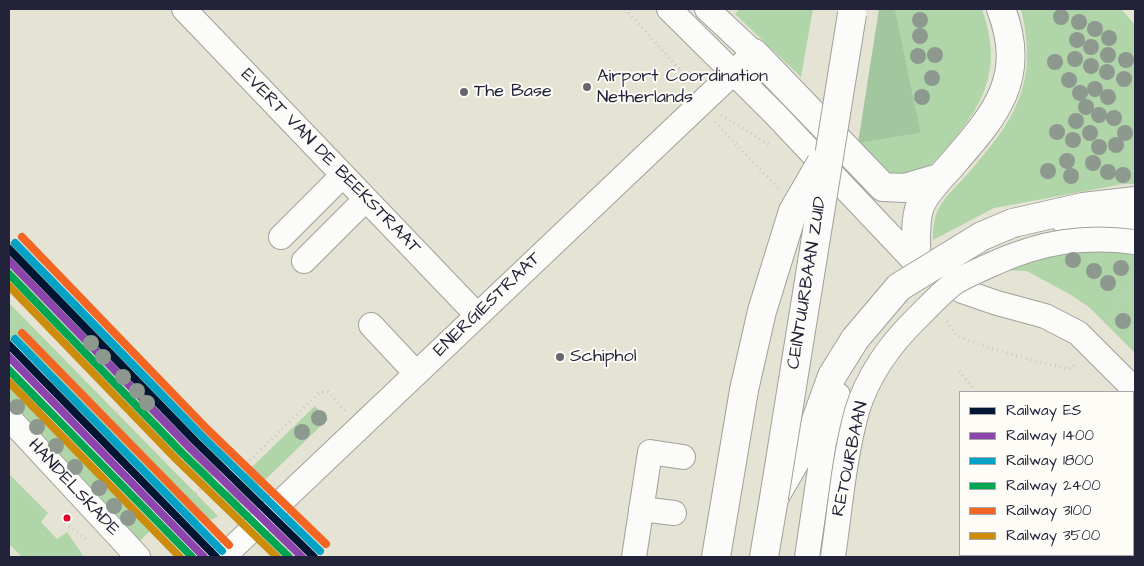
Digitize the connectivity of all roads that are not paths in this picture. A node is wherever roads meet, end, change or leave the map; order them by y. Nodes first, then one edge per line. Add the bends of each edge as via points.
1 (185, 9) edge
2 (669, 9) edge
3 (707, 9) edge
4 (1001, 9) edge
5 (853, 11) edge
6 (754, 52) junction
7 (733, 72) junction
8 (829, 148) junction
9 (343, 175) junction
10 (940, 178) junction
11 (366, 199) junction
12 (1135, 201) edge
13 (1135, 222) edge
14 (1013, 223) junction
15 (281, 237) dead end
16 (1135, 242) edge
17 (304, 261) dead end
18 (916, 263) junction
19 (477, 315) junction
20 (371, 325) dead end
21 (856, 339) junction
22 (9, 353) edge
23 (416, 373) junction
24 (1135, 390) edge
25 (9, 418) edge
26 (683, 457) dead end
27 (774, 498) junction
28 (642, 509) junction
29 (674, 513) dead end
30 (138, 557) edge
31 (200, 557) edge
32 (222, 557) edge
33 (634, 557) edge
34 (716, 557) edge
35 (764, 557) edge
36 (807, 557) edge
37 (832, 557) edge

1 - 9 street, EVERT VAN DE BEEKSTRAAT
2 - 7 street
3 - 6 street
4 - 10 main road via 1010,56 1008,82 986,126
5 - 8 main road, CEINTUURBAAN ZUID, bridge
6 - 7 street, ENERGIESTRAAT
6 - 10 main road via 883,187 905,188
7 - 18 street
7 - 19 street, ENERGIESTRAAT
8 - 27 main road, CEINTUURBAAN ZUID, bridge
8 - 34 main road, bridge via 793,211 762,311 744,390
9 - 11 street, EVERT VAN DE BEEKSTRAAT
9 - 15 street
10 - 18 main road via 919,208
11 - 17 street
11 - 19 street, EVERT VAN DE BEEKSTRAAT
12 - 14 main road via 1083,206
13 - 14 street via 1079,219
14 - 21 main road, bridge via 982,236 898,287
16 - 37 street, RETOURBAAN, bridge via 1088,239 1041,245 1023,251 955,283 903,332 866,387 858,411
18 - 24 street via 962,290 1045,316 1078,333
19 - 23 street, ENERGIESTRAAT
20 - 23 street
21 - 27 main road, bridge via 832,376 811,434
21 - 36 street via 824,442
22 - 31 street via 58,411
23 - 32 street, ENERGIESTRAAT
25 - 30 street, HANDELSKADE
26 - 28 street via 650,452
27 - 35 main road, CEINTUURBAAN ZUID
28 - 29 street
28 - 33 street

